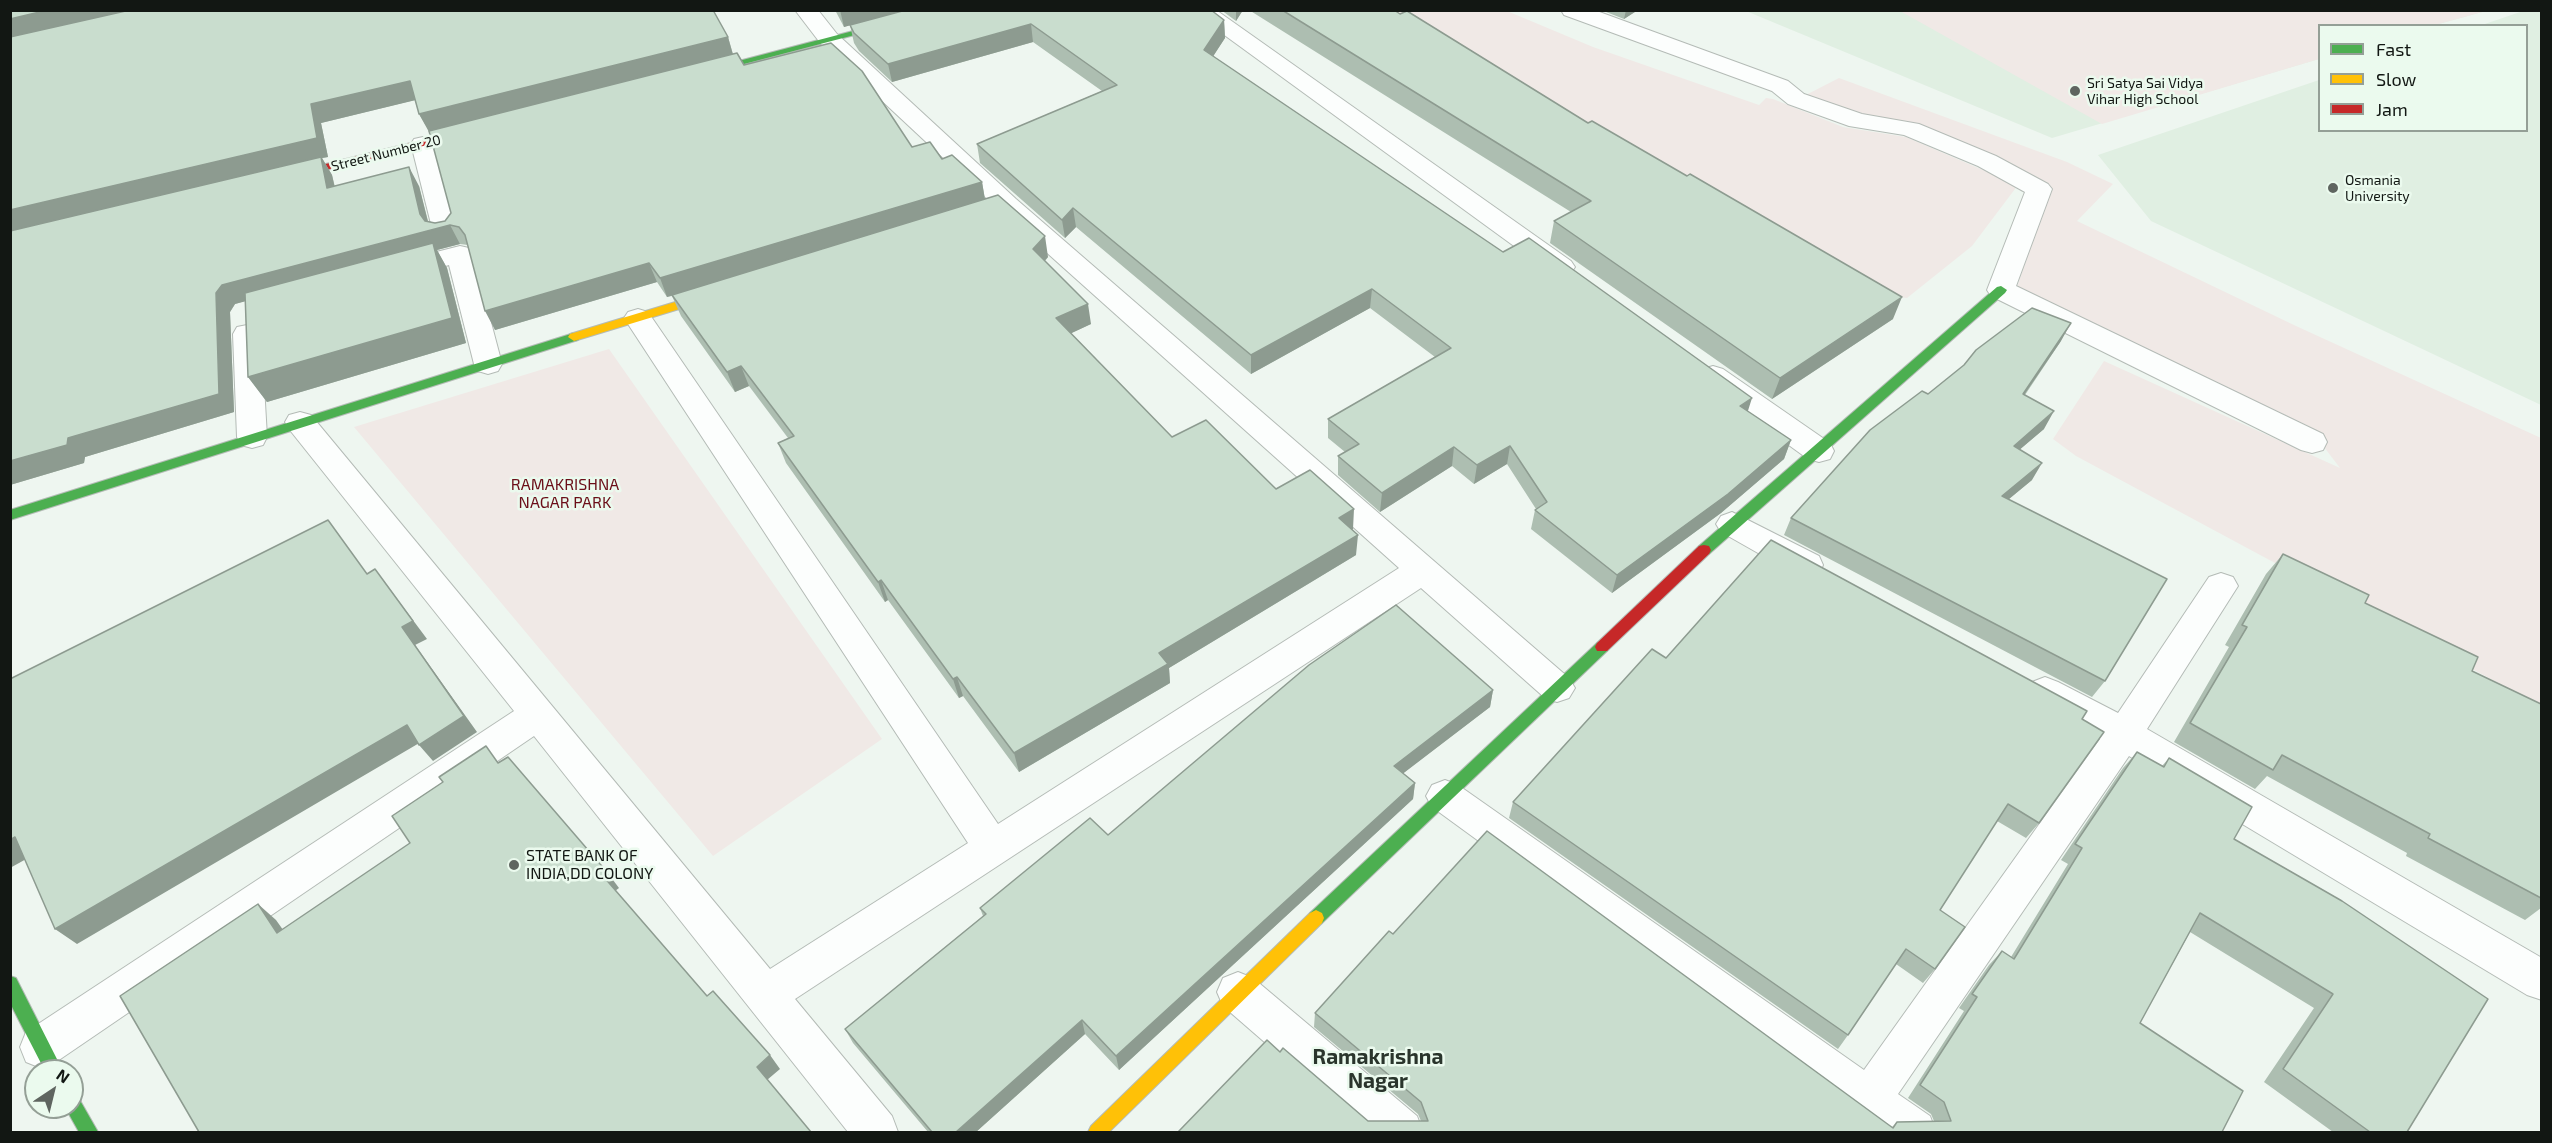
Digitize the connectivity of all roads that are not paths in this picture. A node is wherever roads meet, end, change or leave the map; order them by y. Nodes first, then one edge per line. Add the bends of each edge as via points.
1 (806, 10) edge
2 (946, 10) edge
3 (1201, 10) edge
4 (1572, 10) edge
5 (829, 39) junction
6 (679, 78) edge
7 (493, 126) edge
8 (423, 144) junction
9 (274, 180) edge
10 (446, 232) edge
11 (370, 278) edge
12 (1578, 279) edge
13 (727, 290) edge
14 (2001, 290) junction
15 (258, 309) edge
16 (638, 318) junction
17 (1694, 362) edge
18 (488, 364) junction
19 (300, 422) junction
20 (252, 437) junction
21 (2312, 442) dead end
22 (1819, 451) junction
23 (10, 516) edge
24 (1732, 525) junction
25 (1424, 569) junction
26 (1835, 580) edge
27 (2221, 586) dead end
28 (2021, 679) edge
29 (1557, 688) junction
30 (537, 715) junction
31 (2124, 734) junction
32 (1445, 796) junction
33 (993, 848) junction
34 (2541, 981) edge
35 (10, 984) edge
36 (1238, 992) junction
37 (764, 996) junction
38 (47, 1059) edge
39 (1869, 1100) junction
40 (876, 1132) edge
41 (1097, 1132) edge
42 (1401, 1132) edge
43 (1914, 1132) edge

1 - 5 street
2 - 5 street
3 - 12 street
4 - 14 street via 1780,86 1796,99 1858,121 1910,129 1987,161 2039,189
5 - 6 street
5 - 25 street via 1001,205
7 - 8 street, Street Number 20
8 - 9 street, Street Number 20
8 - 10 street
11 - 18 street via 460,254
13 - 16 street
14 - 21 street
14 - 22 street
15 - 20 street via 246,312
16 - 18 street
16 - 33 street
17 - 22 street
18 - 19 street
19 - 20 street
19 - 30 street
20 - 23 street
22 - 24 street
24 - 26 street
24 - 29 street
25 - 29 street
25 - 33 street
27 - 31 street
28 - 31 street
29 - 32 street
30 - 37 street
30 - 38 street
31 - 34 street
31 - 39 street
32 - 36 street
32 - 39 street
33 - 37 street
35 - 38 street
36 - 41 street
36 - 42 street
37 - 40 street
39 - 43 street

